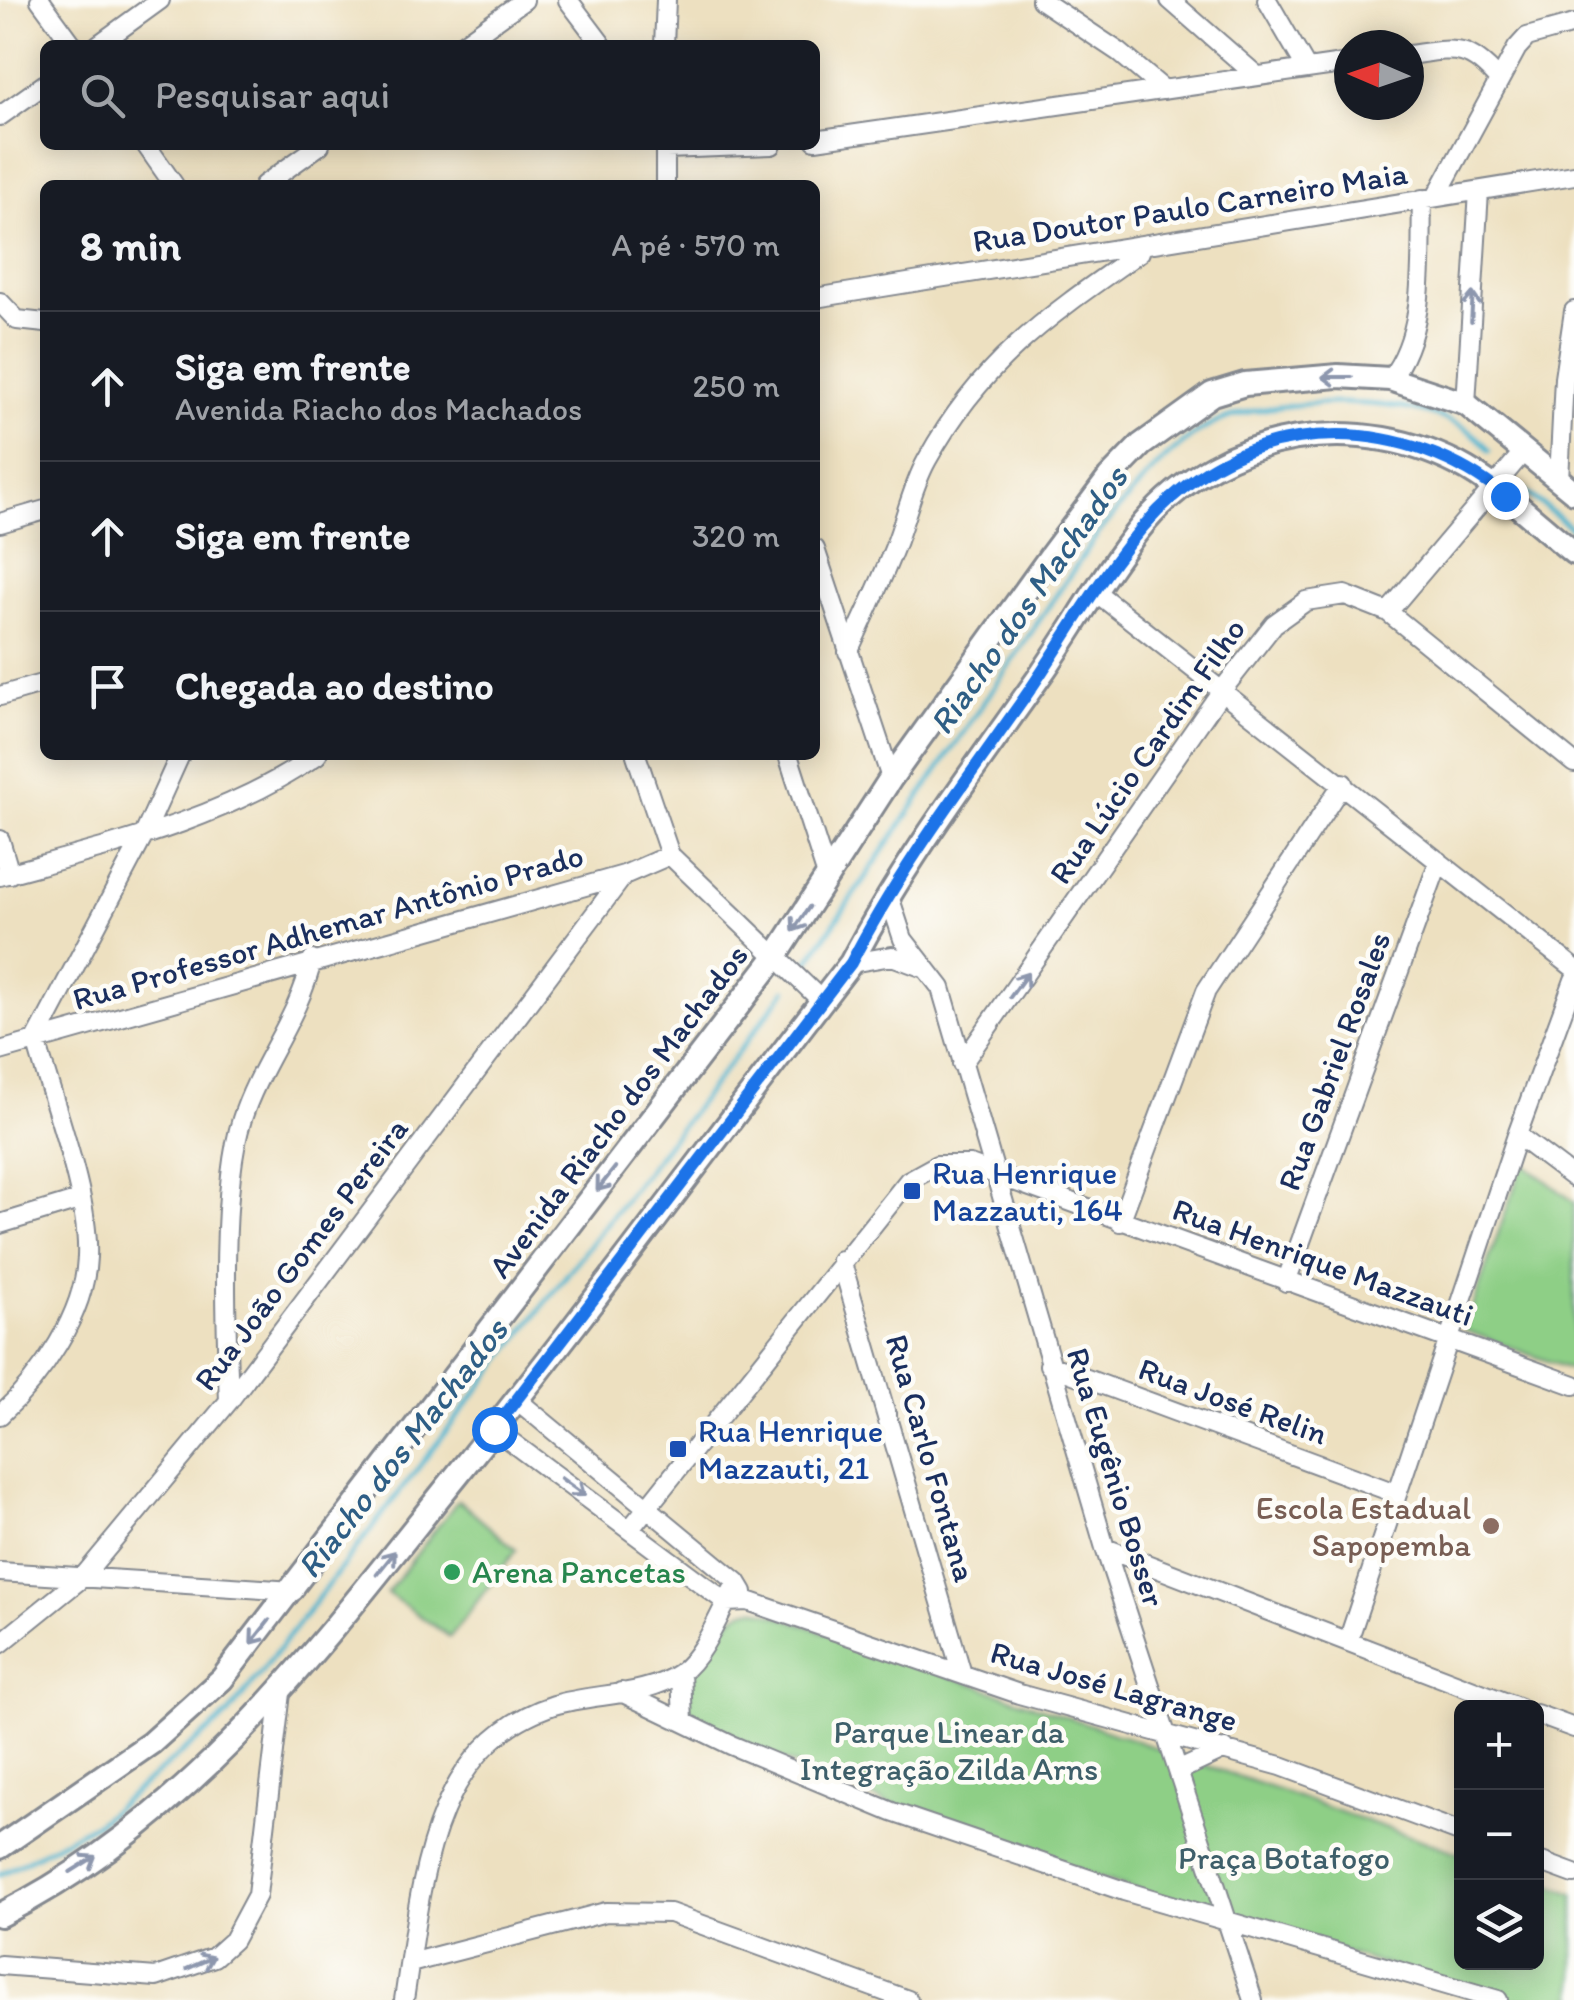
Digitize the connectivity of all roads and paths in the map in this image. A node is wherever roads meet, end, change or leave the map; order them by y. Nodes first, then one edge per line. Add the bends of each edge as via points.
1 (40, 0) edge
2 (160, 0) edge
3 (524, 0) edge
4 (568, 0) edge
5 (666, 0) edge
6 (1042, 0) edge
7 (1170, 0) edge
8 (1267, 0) edge
9 (1574, 24) edge
10 (69, 40) edge
11 (105, 40) edge
12 (468, 40) edge
13 (598, 40) edge
14 (664, 40) edge
15 (1424, 53) edge
16 (1334, 65) edge
17 (1306, 69) junction
18 (1257, 76) junction
19 (1498, 80) junction
20 (40, 88) edge
21 (1164, 90) junction
22 (0, 116) edge
23 (820, 140) edge
24 (150, 150) edge
25 (313, 150) edge
26 (665, 150) edge
27 (1574, 175) edge
28 (170, 180) edge
29 (271, 180) edge
30 (665, 180) edge
31 (1479, 190) junction
32 (1429, 198) junction
33 (1147, 247) junction
34 (820, 297) edge
35 (4, 307) edge
36 (1574, 311) edge
37 (40, 324) edge
38 (1390, 379) junction
39 (1466, 404) junction
40 (1526, 450) junction
41 (1567, 486) edge
42 (1494, 487) junction
43 (40, 511) edge
44 (0, 523) edge
45 (1574, 553) edge
46 (820, 565) edge
47 (1097, 593) junction
48 (1388, 612) junction
49 (848, 652) junction
50 (40, 684) edge
51 (1222, 690) junction
52 (0, 696) edge
53 (178, 760) edge
54 (309, 760) edge
55 (638, 760) edge
56 (790, 760) edge
57 (1574, 763) edge
58 (891, 778) junction
59 (1343, 783) junction
60 (143, 837) junction
61 (0, 840) edge
62 (670, 855) junction
63 (1438, 861) junction
64 (5, 875) edge
65 (624, 875) junction
66 (828, 878) junction
67 (888, 893) junction
68 (312, 960) junction
69 (779, 963) junction
70 (851, 963) junction
71 (1574, 968) edge
72 (929, 970) junction
73 (1574, 980) edge
74 (816, 997) junction
75 (36, 1040) junction
76 (0, 1051) edge
77 (962, 1064) junction
78 (1516, 1135) junction
79 (994, 1176) junction
80 (1574, 1178) edge
81 (79, 1200) junction
82 (1120, 1222) junction
83 (0, 1224) edge
84 (841, 1260) junction
85 (1286, 1282) junction
86 (1448, 1338) junction
87 (1049, 1365) junction
88 (1574, 1385) edge
89 (517, 1400) junction
90 (228, 1401) junction
91 (0, 1416) edge
92 (494, 1429) junction
93 (1395, 1493) junction
94 (647, 1507) junction
95 (630, 1529) junction
96 (1105, 1548) junction
97 (0, 1572) edge
98 (83, 1577) junction
99 (738, 1582) junction
100 (294, 1591) junction
101 (748, 1601) junction
102 (726, 1602) junction
103 (1349, 1638) junction
104 (0, 1644) edge
105 (681, 1672) junction
106 (962, 1674) junction
107 (621, 1692) junction
108 (282, 1693) junction
109 (1500, 1700) edge
110 (1565, 1720) edge
111 (683, 1722) junction
112 (1574, 1728) edge
113 (1168, 1734) junction
114 (1226, 1749) junction
115 (1180, 1770) junction
116 (1454, 1830) edge
117 (0, 1847) edge
118 (1544, 1863) edge
119 (1574, 1874) edge
120 (0, 1915) edge
121 (1230, 1923) junction
122 (410, 1963) junction
123 (0, 1965) edge
124 (404, 2000) edge
125 (908, 2000) edge
126 (1253, 2000) edge
127 (1498, 2000) edge

1 - 10 street
2 - 11 street
3 - 12 street
4 - 13 street
5 - 14 street
6 - 21 street
7 - 18 street
8 - 17 street
9 - 19 street via 1527,37
15 - 19 street via 1462,50
16 - 17 street
17 - 18 street
18 - 21 street
19 - 32 street
20 - 22 street
21 - 23 street
24 - 28 street
25 - 29 street
26 - 30 street
27 - 31 street, Rua Doutor Paulo Carneiro Maia
31 - 32 street, Rua Doutor Paulo Carneiro Maia
39 -> 31 street
32 - 33 street, Rua Doutor Paulo Carneiro Maia
32 - 38 street via 1414,328
33 - 34 street, Rua Doutor Paulo Carneiro Maia
33 - 49 street via 1032,327 946,429 917,480
35 - 37 street via 28,325
36 - 41 street via 1564,378
38 - 39 street, Avenida Riacho dos Machados
38 -> 58 street, Avenida Riacho dos Machados via 1245,384 1176,416 1109,478
39 - 40 street, Avenida Riacho dos Machados
40 - 41 street, Avenida Riacho dos Machados
40 - 42 street
42 - 45 street
42 - 47 street via 1432,453 1378,438 1274,441 1217,462 1169,498
42 - 48 street
43 - 44 street
46 - 49 street
47 - 51 street
47 - 67 street
48 - 51 street, Rua Lúcio Cardim Filho via 1344,595 1306,602 1274,624
48 - 57 street, Rua Lúcio Cardim Filho
49 - 58 street
50 - 52 street
51 - 59 street
77 -> 51 street, Rua Lúcio Cardim Filho
53 - 60 street
54 - 60 street via 250,796
55 - 62 street
56 - 66 street
58 - 66 street, Avenida Riacho dos Machados
59 - 63 street
59 - 82 street via 1206,991
60 - 64 street
60 - 75 street
61 - 64 street
62 - 65 street, Rua Professor Adhemar Antônio Prado
62 - 69 street
63 - 71 street
63 - 85 street, Rua Gabriel Rosales
65 - 68 street, Rua Professor Adhemar Antônio Prado
65 - 90 street, Rua João Gomes Pereira
66 -> 69 street, Avenida Riacho dos Machados
67 - 70 street
67 - 72 street, Rua Eugênio Bosser via 903,939
68 - 75 street, Rua Professor Adhemar Antônio Prado
68 - 90 street via 305,992 260,1075 236,1143
69 - 74 street
69 -> 100 street, Avenida Riacho dos Machados
70 - 72 street via 892,956
70 - 74 street
72 - 77 street, Rua Eugênio Bosser
73 - 78 street
74 - 89 street
75 - 76 street, Rua Professor Adhemar Antônio Prado
75 - 81 street
77 - 79 street, Rua Eugênio Bosser
78 - 80 street
78 - 86 street
79 - 82 street, Rua Henrique Mazzauti
79 - 84 street, Rua Henrique Mazzauti via 954,1163 923,1170
79 - 87 street, Rua Eugênio Bosser
81 - 83 street
81 - 91 street via 87,1258 75,1308 52,1353
82 - 85 street, Rua Henrique Mazzauti
84 - 94 street, Rua Henrique Mazzauti
84 - 106 street, Rua Carlo Fontana
85 - 86 street, Rua Henrique Mazzauti
86 - 88 street, Rua Henrique Mazzauti
86 - 93 street
87 - 93 street, Rua José Relin
87 - 96 street, Rua Eugênio Bosser
89 - 92 street
89 - 94 street
90 - 98 street, Rua João Gomes Pereira
92 -> 95 street
108 -> 92 street
93 - 103 street
94 - 95 street, Rua Henrique Mazzauti
94 - 99 street
95 - 102 street
96 - 103 street
96 - 113 street, Rua Eugênio Bosser
97 - 98 street
98 - 100 street
98 - 104 street, Rua João Gomes Pereira
99 - 101 street
99 - 102 street
100 -> 117 street, Avenida Riacho dos Machados via 222,1680 152,1743
101 - 102 street
101 - 106 street, Rua José Lagrange
102 - 105 street
103 - 109 street
105 - 107 street
105 - 111 street
106 - 113 street, Rua José Lagrange
107 - 111 street
107 - 122 street via 535,1713 474,1758 440,1814
120 -> 108 street via 100,1854 199,1778
123 -> 108 street via 156,1977 214,1957 232,1940 257,1895
110 - 112 street
111 - 121 street via 892,1812
113 - 114 street, Rua José Lagrange
113 - 115 street, Rua Eugênio Bosser
114 - 115 street
114 - 116 street, Rua José Lagrange
115 - 121 street, Rua Eugênio Bosser
118 - 119 street
121 - 126 street, Rua Eugênio Bosser
121 - 127 street
122 - 124 street
122 - 125 street via 635,1909 670,1912

